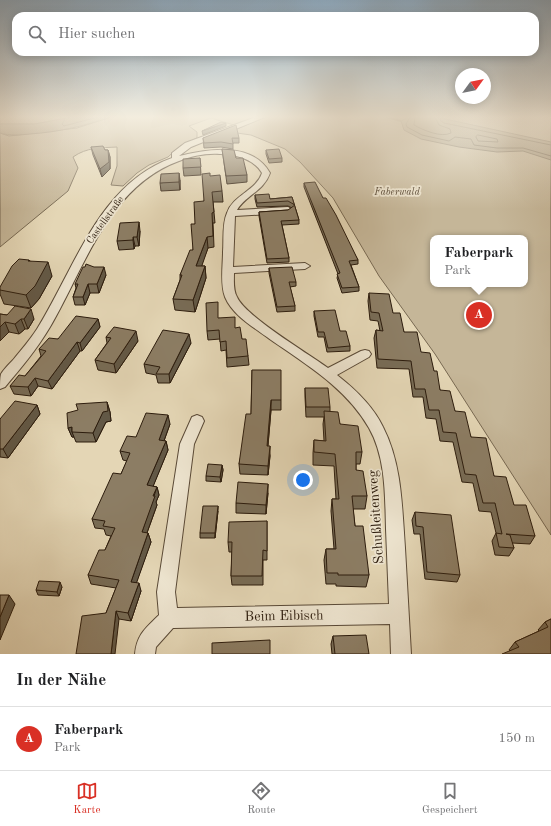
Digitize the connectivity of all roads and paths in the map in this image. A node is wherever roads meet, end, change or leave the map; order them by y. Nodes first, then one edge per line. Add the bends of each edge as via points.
1 (185, 148) edge
2 (176, 158) junction
3 (288, 210) edge
4 (231, 213) junction
5 (305, 266) dead end
6 (228, 270) junction
7 (365, 354) dead end
8 (328, 374) junction
9 (0, 384) edge
10 (197, 421) dead end
11 (398, 614) junction
12 (169, 618) junction
13 (145, 654) edge
14 (401, 654) edge

1 - 2 street, Castellstraße via 175,155
2 - 4 street via 203,152 224,152 260,163 266,173 265,178 237,202
2 - 9 street, Castellstraße via 144,174 126,191 85,247 43,328
3 - 4 street
4 - 6 street, Schußleitenweg
5 - 6 street
6 - 8 street, Schußleitenweg via 230,294 236,305 250,319
7 - 8 street
8 - 11 street, Schußleitenweg via 349,391 362,406 383,444 393,487
10 - 12 street via 187,444 166,592
11 - 12 street, Beim Eibisch
11 - 14 street, Schußleitenweg
12 - 13 street via 146,643

